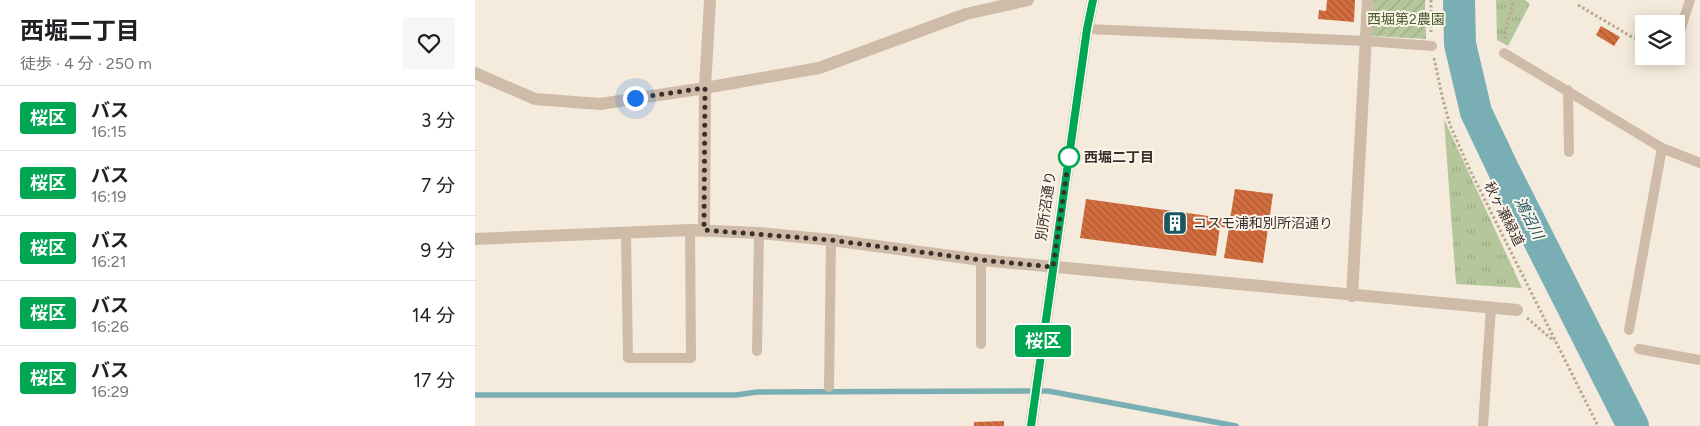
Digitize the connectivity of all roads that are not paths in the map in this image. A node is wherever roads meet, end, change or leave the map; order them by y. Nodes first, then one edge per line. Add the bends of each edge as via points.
1 (710, 0) edge
2 (1028, 0) edge
3 (1093, 0) edge
4 (1368, 0) edge
5 (1690, 0) edge
6 (1685, 15) edge
7 (1087, 29) junction
8 (1366, 41) junction
9 (1432, 46) road end
10 (1504, 52) road end
11 (475, 73) edge
12 (705, 88) junction
13 (1568, 90) junction
14 (1662, 148) junction
15 (1569, 152) dead end
16 (1700, 163) edge
17 (690, 230) junction
18 (704, 230) junction
19 (759, 233) junction
20 (626, 234) junction
21 (475, 239) edge
22 (831, 240) junction
23 (981, 260) junction
24 (1053, 267) junction
25 (1352, 296) junction
26 (1491, 307) junction
27 (1517, 310) road end
28 (1629, 330) dead end
29 (981, 344) dead end
30 (1639, 349) dead end
31 (757, 351) dead end
32 (1700, 360) edge
33 (829, 387) dead end
34 (1031, 426) edge
35 (1483, 426) edge

1 - 12 street
2 - 12 street via 966,14 819,68
3 - 7 street, 別所沼通り
4 - 8 street
5 - 6 lane
7 - 8 lane
7 - 24 street, 別所沼通り
8 - 9 lane
8 - 25 street
10 - 13 lane
11 - 12 street via 535,100 599,104
12 - 18 street
13 - 14 lane
13 - 15 lane
14 - 16 lane
14 - 28 lane
17 - 18 street
17 - 20 street
17 - 20 lane via 691,358 628,358
18 - 19 street
19 - 22 street
19 - 31 lane
20 - 21 street
22 - 23 street
22 - 33 lane
23 - 24 street
23 - 29 lane
24 - 25 street
24 - 34 street, 別所沼通り
25 - 26 street
26 - 27 street
26 - 35 lane
30 - 32 lane

